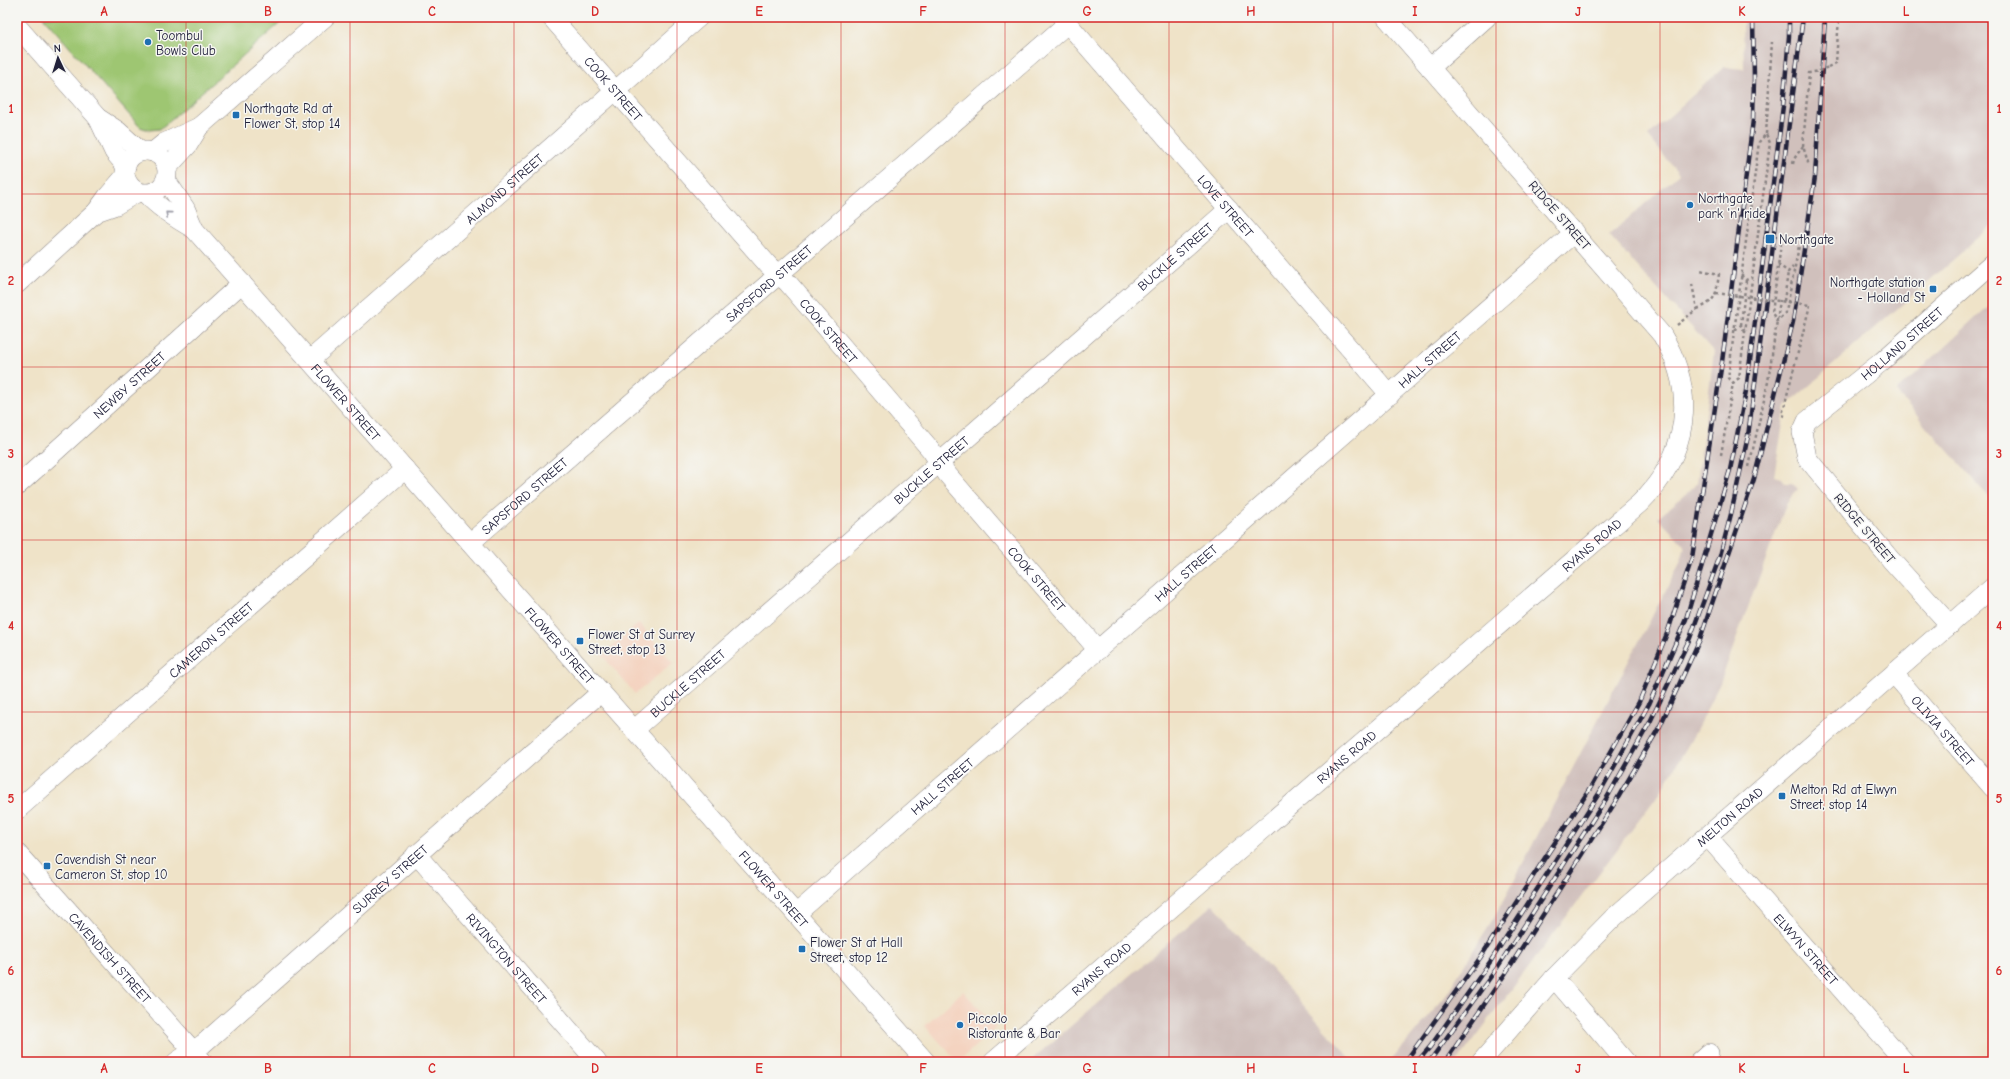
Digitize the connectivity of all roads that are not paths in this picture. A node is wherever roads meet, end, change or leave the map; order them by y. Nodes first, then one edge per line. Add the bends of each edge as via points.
1 (325, 17) edge
2 (551, 17) edge
3 (699, 17) edge
4 (1386, 17) edge
5 (1487, 17) edge
6 (1065, 20) edge
7 (17, 26) edge
8 (1430, 68) junction
9 (615, 90) junction
10 (98, 118) junction
11 (199, 127) junction
12 (147, 152) junction
13 (125, 171) junction
14 (166, 174) junction
15 (142, 193) junction
16 (1229, 209) junction
17 (96, 212) junction
18 (194, 229) junction
19 (1575, 232) junction
20 (1993, 263) edge
21 (779, 274) junction
22 (242, 283) junction
23 (17, 284) edge
24 (310, 360) junction
25 (1390, 395) junction
26 (1807, 421) joint
27 (1680, 436) joint
28 (939, 462) junction
29 (405, 470) junction
30 (17, 486) edge
31 (470, 543) junction
32 (1993, 587) edge
33 (1950, 625) junction
34 (1098, 650) junction
35 (1894, 674) junction
36 (601, 692) junction
37 (634, 730) junction
38 (1993, 788) edge
39 (17, 810) edge
40 (1708, 837) junction
41 (17, 853) edge
42 (416, 854) junction
43 (796, 914) junction
44 (1554, 978) junction
45 (197, 1056) edge
46 (176, 1062) edge
47 (597, 1062) edge
48 (926, 1062) edge
49 (993, 1062) edge
50 (1481, 1062) edge
51 (1626, 1062) edge
52 (1905, 1062) edge

1 - 11 street
2 - 9 street, COOK STREET
3 - 9 street, ALMOND STREET
4 - 8 street, RIDGE STREET
5 - 8 street
6 - 16 street, LOVE STREET
6 - 21 street, SAPSFORD STREET
7 - 10 street
8 - 19 street, RIDGE STREET
9 - 21 street, COOK STREET via 769,266
9 - 24 street, ALMOND STREET
10 - 12 street
10 - 13 street
11 - 12 street
11 - 14 street
12 - 13 street via 129,159
12 - 14 street via 162,158
13 - 15 street via 132,188
13 - 17 street
14 - 15 street via 158,190
14 - 18 street, FLOWER STREET
15 - 17 street via 116,206
18 -> 15 street, FLOWER STREET via 173,218
16 - 25 street, LOVE STREET
16 - 28 street, BUCKLE STREET
17 - 23 street
18 - 22 street, FLOWER STREET
19 - 25 street, HALL STREET
19 - 27 street, RIDGE STREET via 1669,346 1678,368 1683,392
20 - 26 street, HOLLAND STREET via 1880,363
21 - 28 street, COOK STREET
21 - 31 street, SAPSFORD STREET
22 - 24 street, FLOWER STREET
22 - 30 street, NEWBY STREET
24 - 29 street, FLOWER STREET
25 - 34 street, HALL STREET
26 - 33 street, RIDGE STREET via 1802,440 1807,458 1891,560
27 - 49 street, RYANS ROAD via 1671,463 1640,502
28 - 34 street, COOK STREET
28 - 37 street, BUCKLE STREET
29 - 31 street, FLOWER STREET
29 - 39 street, CAMERON STREET
31 - 36 street, FLOWER STREET
32 - 33 street, MELTON ROAD
33 - 35 street, MELTON ROAD
34 - 43 street, HALL STREET
35 - 38 street, OLIVIA STREET
35 - 40 street, MELTON ROAD
36 - 37 street, FLOWER STREET
36 - 42 street, SURREY STREET
37 - 43 street, FLOWER STREET
40 - 44 street, MELTON ROAD via 1614,918
40 - 52 street, ELWYN STREET
41 - 45 street, CAVENDISH STREET
42 - 45 street, SURREY STREET via 203,1044
42 - 47 street, RIVINGTON STREET
43 - 48 street, FLOWER STREET
44 - 50 street, MELTON ROAD
44 - 51 street
45 - 46 street, SURREY STREET

